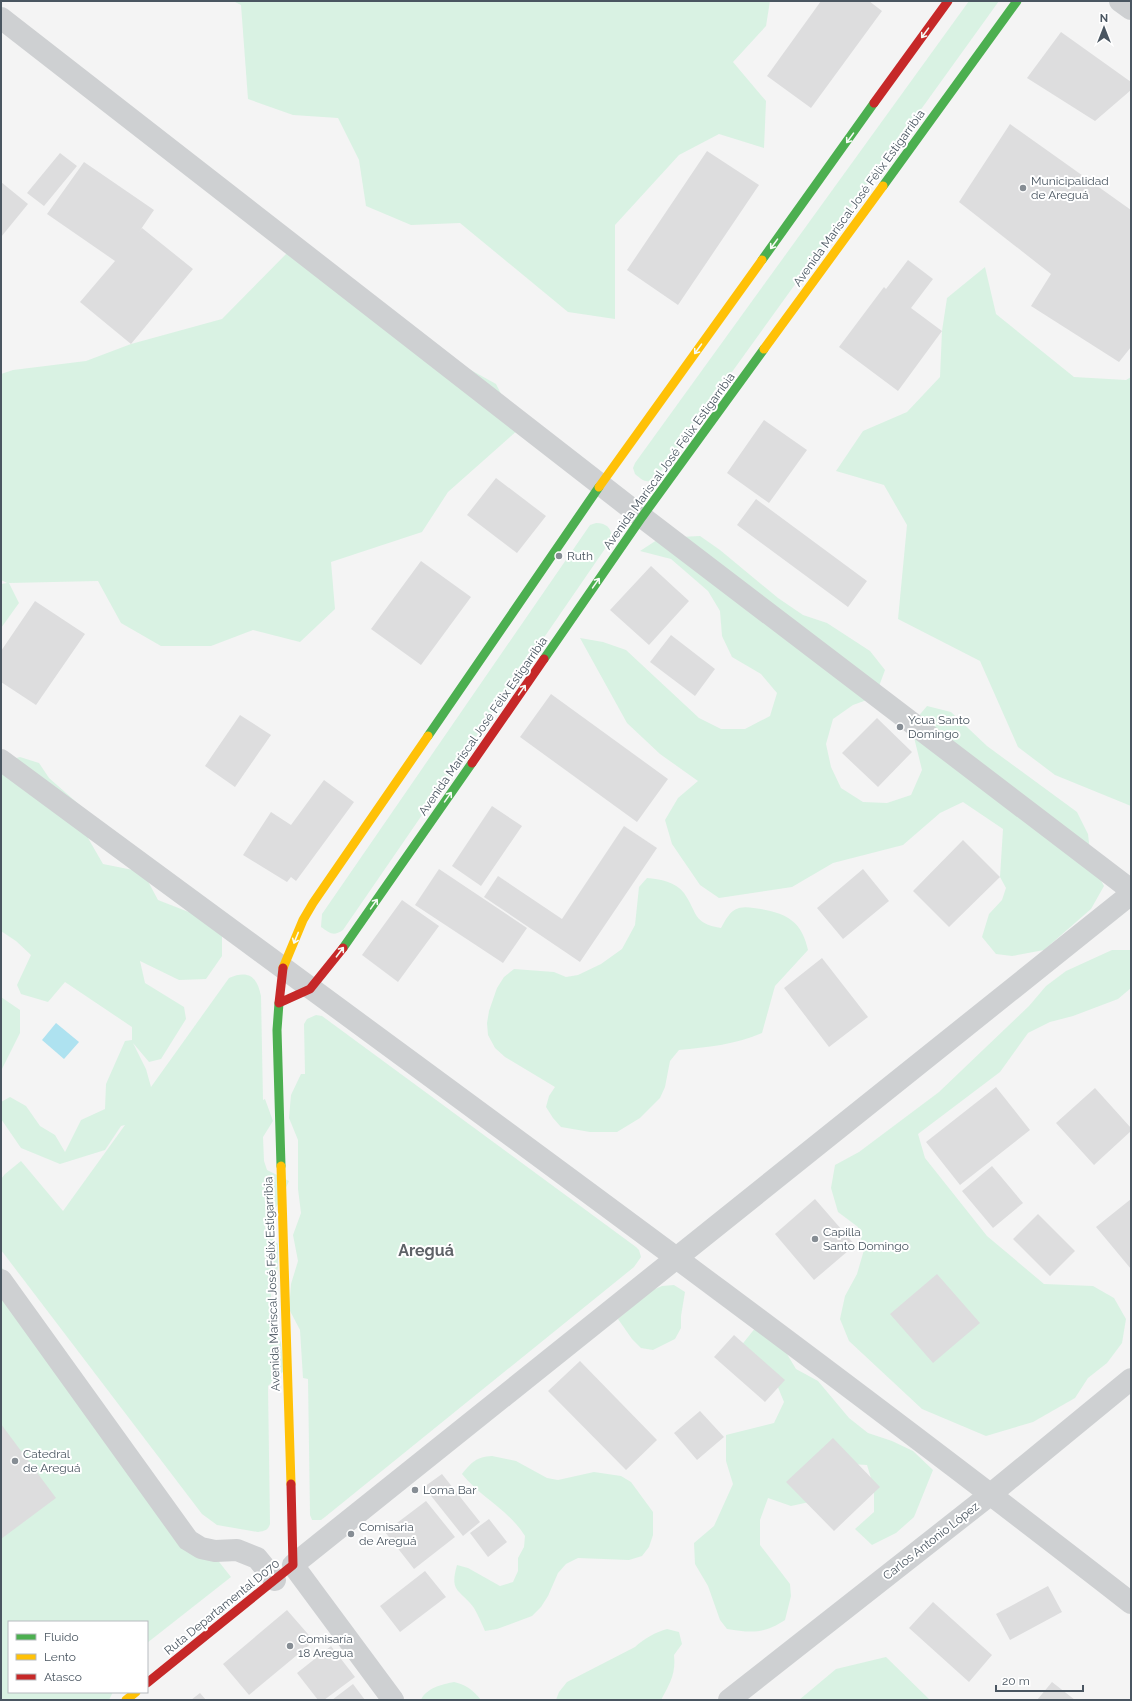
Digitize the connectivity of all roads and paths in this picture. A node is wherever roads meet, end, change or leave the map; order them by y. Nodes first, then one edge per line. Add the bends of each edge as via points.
1 (948, 1) edge
2 (1017, 1) edge
3 (1120, 1) edge
4 (1131, 8) edge
5 (1, 18) edge
6 (601, 484) junction
7 (642, 517) junction
8 (1, 760) edge
9 (1131, 890) edge
10 (1131, 894) edge
11 (283, 969) junction
12 (310, 989) junction
13 (279, 1003) junction
14 (675, 1258) junction
15 (1, 1280) edge
16 (1131, 1379) edge
17 (991, 1494) junction
18 (293, 1565) junction
19 (275, 1580) junction
20 (1131, 1603) edge
21 (148, 1682) edge
22 (135, 1693) edge
23 (126, 1700) edge
24 (393, 1700) edge
25 (729, 1700) edge

1 -> 6 main road, Avenida Mariscal José Félix Estigarribia
2 - 7 main road, Avenida Mariscal José Félix Estigarribia
3 - 4 street
5 - 6 street
6 - 7 street
6 -> 11 main road, Avenida Mariscal José Félix Estigarribia via 313,903 303,920
7 - 9 street
12 -> 7 main road, Avenida Mariscal José Félix Estigarribia via 352,936
8 - 11 street
10 - 14 street
11 - 12 street
11 - 13 main road, Avenida Mariscal José Félix Estigarribia
12 - 13 main road, Avenida Mariscal José Félix Estigarribia
12 - 14 street
13 - 18 main road, Avenida Mariscal José Félix Estigarribia via 277,1030
14 - 17 street
14 - 18 street
15 - 19 street via 188,1540 201,1548 215,1551 237,1550 257,1558
16 - 17 street, Carlos Antonio López
17 - 20 street
17 - 25 street, Carlos Antonio López
18 - 19 main road, Ruta Departamental D070
18 - 24 street
19 - 21 main road, Ruta Departamental D070
22 - 23 main road

